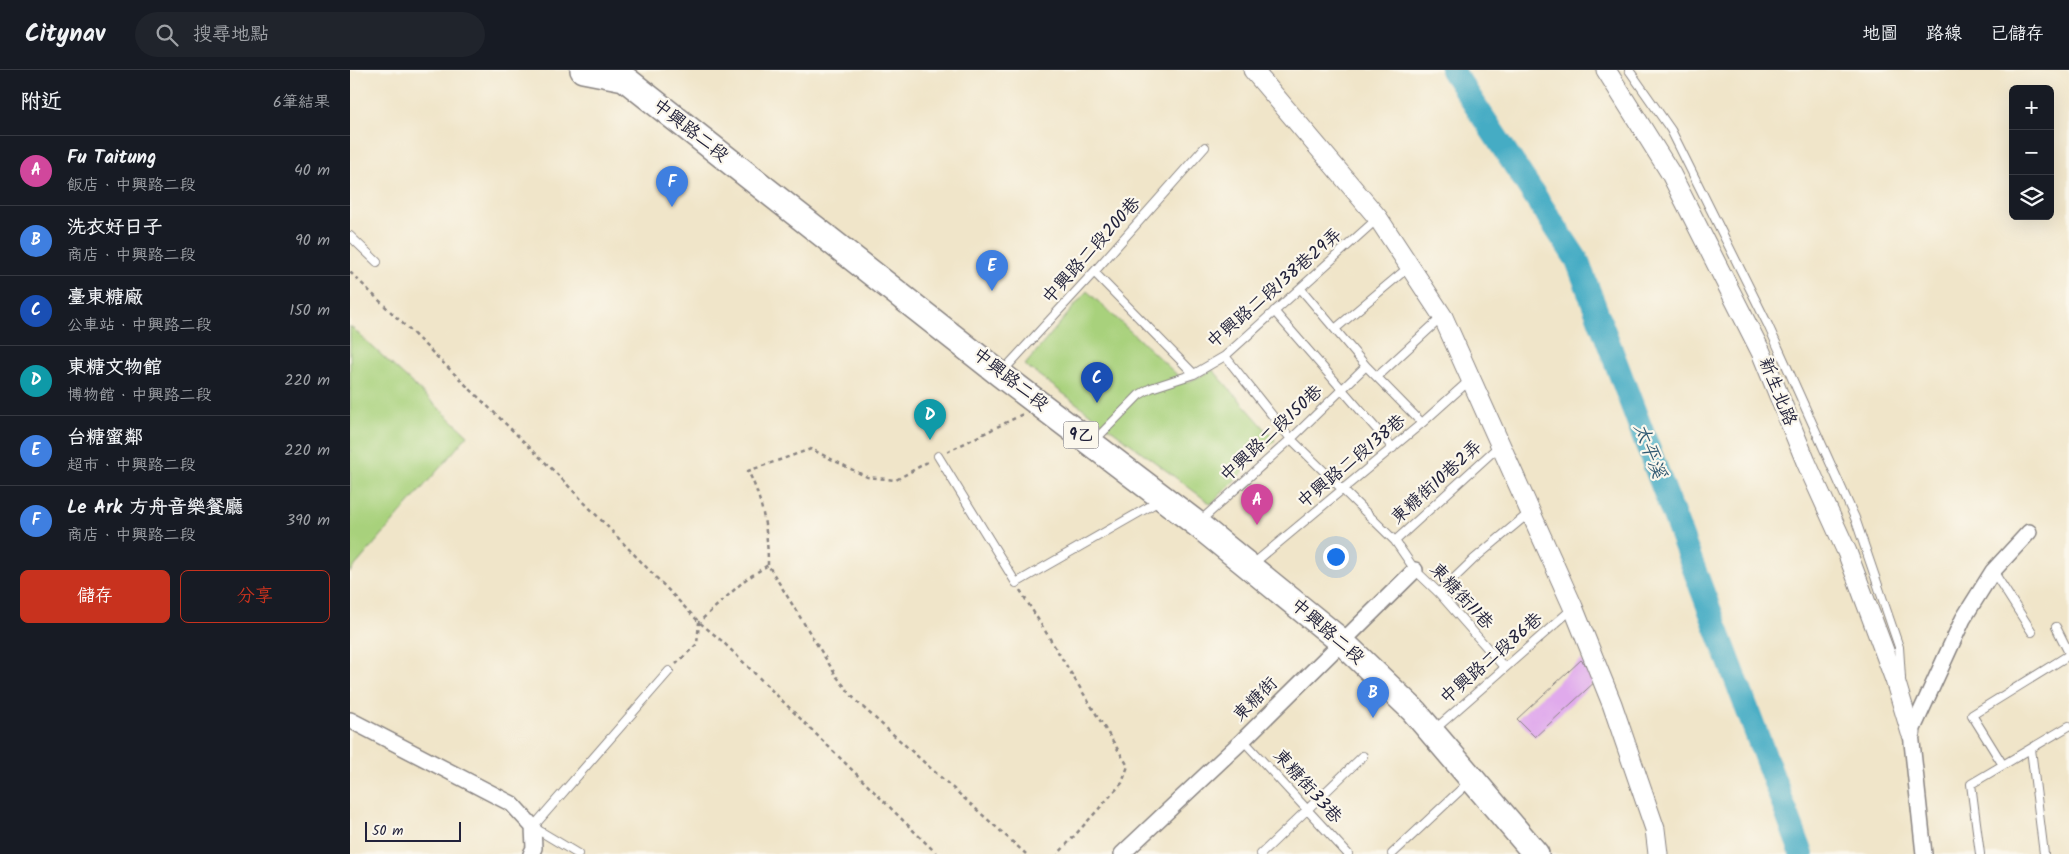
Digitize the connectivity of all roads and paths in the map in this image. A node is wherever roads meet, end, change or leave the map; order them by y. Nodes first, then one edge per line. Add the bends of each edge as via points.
1 (583, 70) edge
2 (1253, 70) edge
3 (1606, 70) edge
4 (1629, 70) edge
5 (626, 74) edge
6 (1205, 147) dead end
7 (1378, 218) junction
8 (350, 236) edge
9 (377, 262) dead end
10 (1410, 265) junction
11 (350, 272) edge
12 (1094, 272) junction
13 (1301, 288) junction
14 (1274, 311) junction
15 (1443, 317) junction
16 (1335, 329) junction
17 (1225, 356) junction
18 (1366, 366) junction
19 (1000, 374) junction
20 (1194, 374) junction
21 (1377, 377) junction
22 (1471, 378) junction
23 (1342, 390) junction
24 (1041, 405) junction
25 (1422, 423) junction
26 (1291, 439) junction
27 (1092, 442) junction
28 (1499, 446) junction
29 (1393, 448) junction
30 (938, 456) junction
31 (1342, 490) junction
32 (1162, 499) junction
33 (1530, 512) junction
34 (1197, 524) junction
35 (2029, 532) dead end
36 (1394, 541) junction
37 (768, 565) junction
38 (1249, 567) junction
39 (1415, 570) junction
40 (1993, 571) junction
41 (1016, 583) junction
42 (1439, 593) junction
43 (1573, 608) junction
44 (699, 622) junction
45 (2056, 627) dead end
46 (2032, 632) dead end
47 (1341, 641) junction
48 (2069, 654) edge
49 (1504, 667) junction
50 (670, 671) joint
51 (1904, 709) junction
52 (350, 720) edge
53 (2069, 726) edge
54 (1431, 733) junction
55 (1912, 733) junction
56 (1243, 740) junction
57 (2032, 749) junction
58 (1363, 756) dead end
59 (2003, 765) junction
60 (1472, 779) junction
61 (1308, 809) junction
62 (533, 827) junction
63 (530, 854) edge
64 (578, 854) edge
65 (937, 854) edge
66 (1026, 854) edge
67 (1058, 854) edge
68 (1122, 854) edge
69 (1261, 854) edge
70 (1348, 854) edge
71 (1392, 854) edge
72 (1536, 854) edge
73 (1658, 854) edge
74 (1924, 854) edge
75 (1980, 854) edge
76 (2044, 854) edge

1 - 5 main road, 中興路二段 / 9乙
2 - 7 street
3 - 51 street, 新生北路 via 1671,174 1761,352 1846,552
4 - 51 lane via 1671,130 1768,325 1855,518 1899,647
5 - 19 main road, 中興路二段 / 9乙
6 - 12 lane, 中興路二段200巷
7 - 10 street
7 - 13 lane, 中興路二段138巷29弄
8 - 9 lane
10 - 15 street
10 - 16 lane
11 - 44 path via 555,472
12 - 19 lane, 中興路二段200巷
12 - 20 lane
13 - 14 lane, 中興路二段138巷29弄
13 - 16 lane
14 - 17 lane, 中興路二段138巷29弄
14 - 23 lane
15 - 21 lane
15 - 22 street
16 - 18 lane
17 - 20 lane, 中興路二段138巷29弄
17 - 26 lane, 東糖街11巷
18 - 21 lane
18 - 23 lane, 中興路二段150巷
19 - 24 main road, 中興路二段 / 9乙
20 - 27 lane, 中興路二段138巷29弄 via 1139,395
21 - 25 lane
22 - 25 lane, 中興路二段138巷
22 - 28 street
23 - 26 lane, 中興路二段150巷
23 - 29 lane
24 - 27 main road, 中興路二段 / 9乙
24 - 30 path
25 - 29 lane, 中興路二段138巷
26 - 31 lane, 東糖街11巷
26 - 34 lane, 中興路二段150巷
27 - 32 main road, 中興路二段 / 9乙
28 - 33 street
28 - 36 lane, 東糖街10巷2弄
29 - 31 lane, 中興路二段138巷
30 - 37 path via 896,480 867,477 811,449 748,471 757,488 768,539
30 - 41 lane
31 - 36 lane, 東糖街11巷
31 - 38 lane, 中興路二段138巷
32 - 34 main road, 中興路二段 / 9乙
32 - 41 lane
33 - 42 lane
33 - 43 street
34 - 38 main road, 中興路二段 / 9乙
35 - 40 street
36 - 39 lane, 東糖街11巷
37 - 44 path via 745,580
37 - 66 path via 837,677 856,701
38 - 47 main road, 中興路二段 / 9乙
39 - 42 lane, 東糖街11巷
39 - 47 street, 東糖街
40 - 46 lane
40 - 55 street via 1963,618
41 - 67 path via 1128,766 1122,783
42 - 49 lane, 東糖街11巷
43 - 49 lane, 中興路二段86巷
43 - 73 street via 1615,713 1655,829
44 - 50 path via 697,644
44 - 65 path
45 - 48 lane
47 - 54 main road, 中興路二段 / 9乙 via 1413,710
47 - 56 street, 東糖街
48 - 59 lane via 1972,715
49 - 54 lane, 中興路二段86巷
50 - 62 lane
51 - 55 street, 新生北路
52 - 62 street via 512,804
53 - 57 lane
54 - 60 main road, 中興路二段 / 9乙
55 - 74 street
56 - 61 lane, 東糖街33巷
56 - 68 street, 東糖街
57 - 59 lane
57 - 76 lane
58 - 61 lane
59 - 75 lane via 1971,784
60 - 71 lane
60 - 72 main road, 中興路二段 / 9乙
61 - 69 lane
61 - 70 lane, 東糖街33巷
62 - 63 street via 534,848
62 - 64 lane

